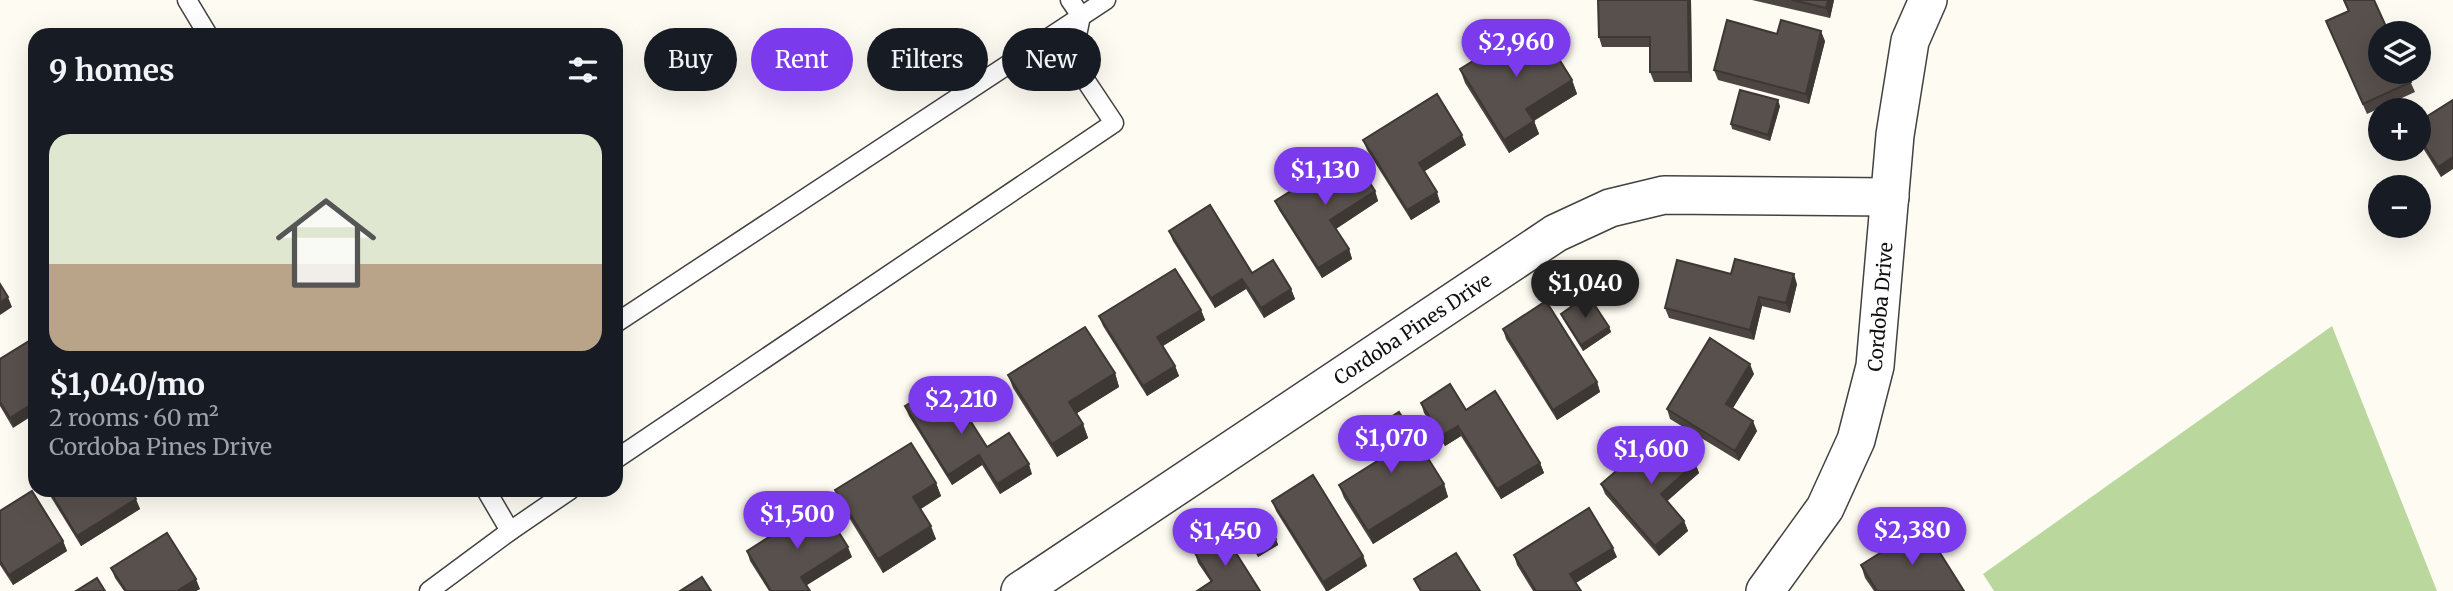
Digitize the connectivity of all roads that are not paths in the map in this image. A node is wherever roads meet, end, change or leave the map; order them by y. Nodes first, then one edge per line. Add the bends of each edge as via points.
1 (187, 0) edge
2 (1070, 0) edge
3 (1106, 0) edge
4 (1928, 0) edge
5 (1081, 16) junction
6 (204, 28) edge
7 (1890, 197) junction
8 (623, 318) edge
9 (623, 454) edge
10 (490, 497) edge
11 (560, 497) edge
12 (510, 531) junction
13 (429, 591) edge
14 (1020, 591) edge
15 (1765, 591) edge

1 - 6 lane
2 - 5 lane
3 - 5 lane
4 - 7 street, Cordoba Drive via 1910,41
5 - 8 lane
5 - 9 lane via 1072,60 1114,123
7 - 14 street, Cordoba Pines Drive via 1664,195 1611,208 1556,233
7 - 15 street, Cordoba Drive via 1875,366 1856,440 1825,508
10 - 12 lane
11 - 12 lane
12 - 13 lane

